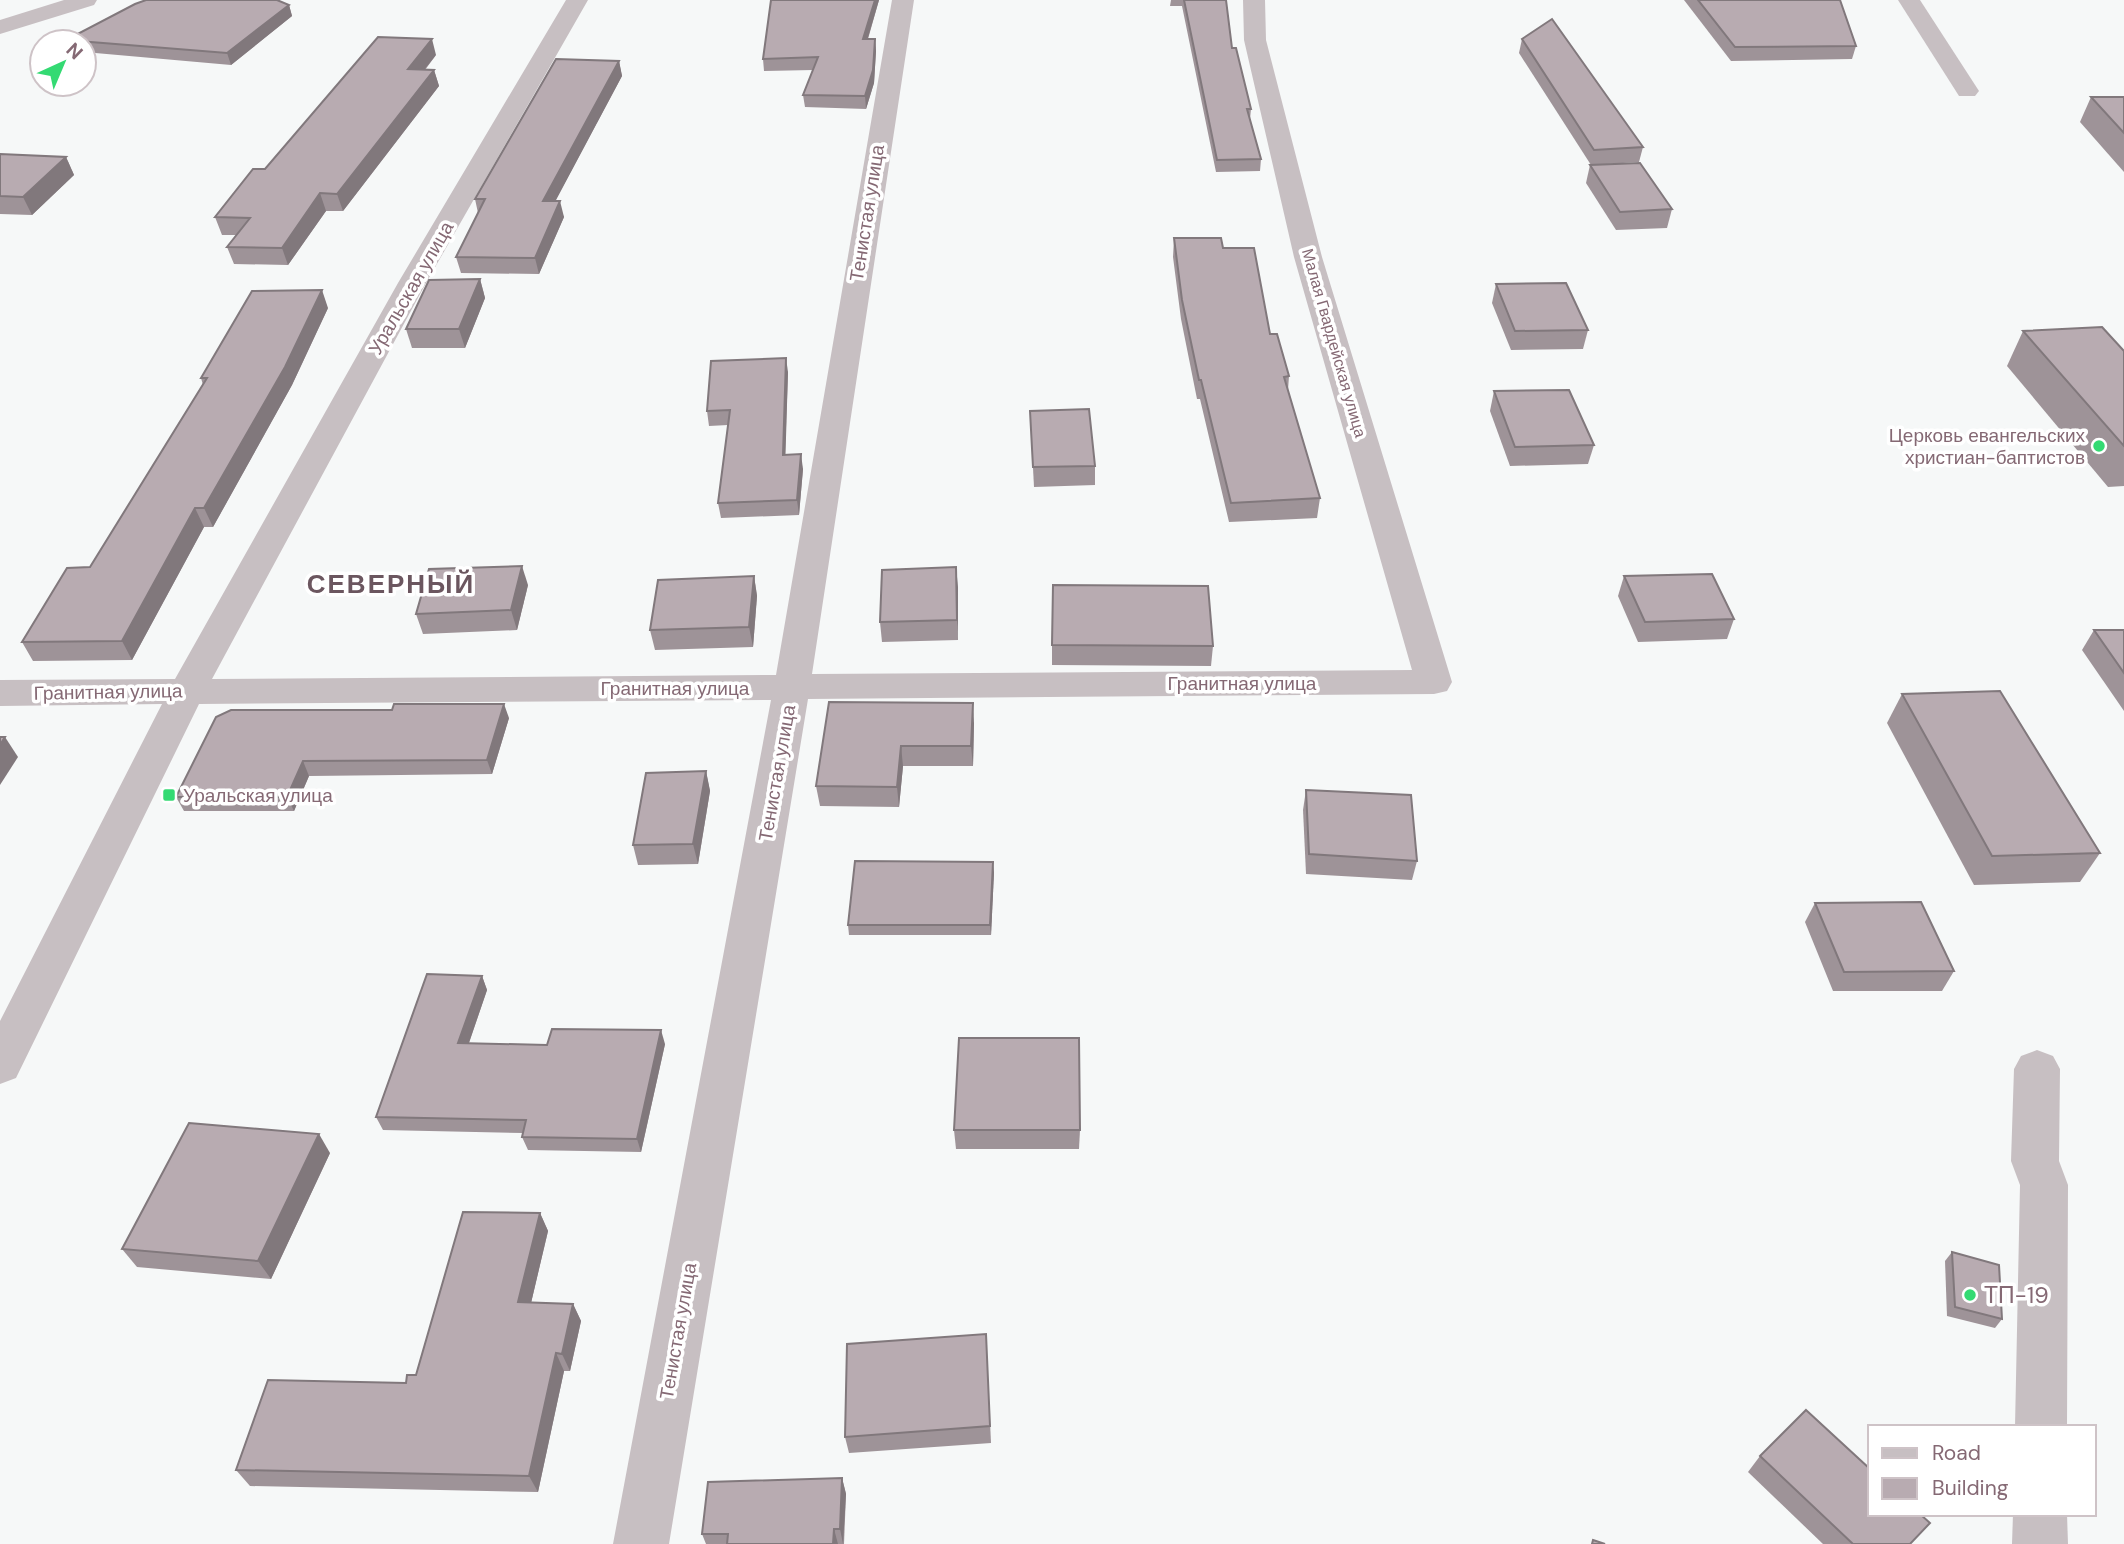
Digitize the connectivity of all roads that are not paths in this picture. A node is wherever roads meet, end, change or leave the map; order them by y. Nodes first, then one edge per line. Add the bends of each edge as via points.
1 (86, 0) edge
2 (578, 0) edge
3 (903, 0) edge
4 (1254, 0) edge
5 (1909, 0) edge
6 (0, 27) edge
7 (1967, 91) dead end
8 (1434, 682) joint
9 (792, 687) junction
10 (187, 691) junction
11 (0, 693) edge
12 (0, 1065) edge
13 (2037, 1069) dead end
14 (2041, 1425) edge
15 (2040, 1516) edge
16 (641, 1544) edge
17 (2040, 1544) edge

1 - 6 street
2 - 10 street, Уральская улица via 412,283
3 - 9 street, Тенистая улица
4 - 8 street, Малая Гвардейская улица via 1255,40 1308,257
5 - 7 street
8 - 9 street, Гранитная улица
9 - 10 street, Гранитная улица
9 - 16 street, Тенистая улица
10 - 11 street, Гранитная улица
10 - 12 street, Уральская улица
13 - 14 street via 2035,1161 2044,1185
15 - 17 street

